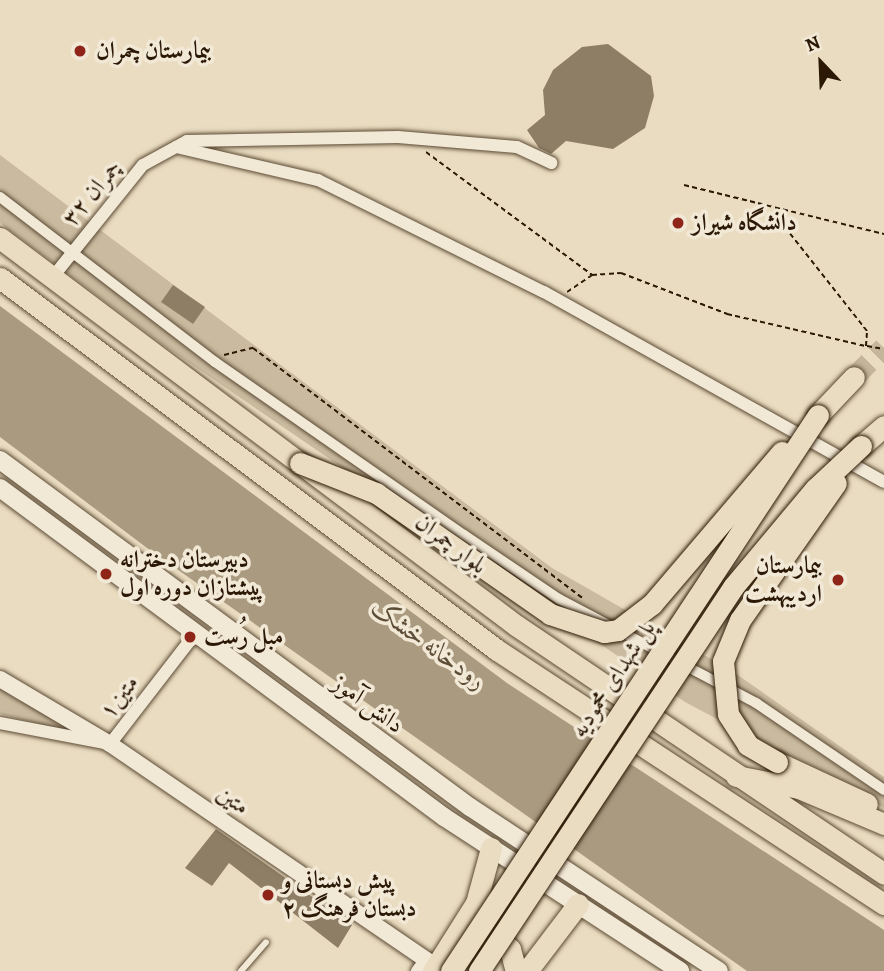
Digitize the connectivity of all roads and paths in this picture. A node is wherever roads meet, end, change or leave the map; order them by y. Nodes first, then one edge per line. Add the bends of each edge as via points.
1 (408, 138) junction
2 (176, 147) junction
3 (551, 163) dead end
4 (684, 185) dead end
5 (0, 197) edge
6 (778, 207) junction
7 (884, 234) edge
8 (0, 238) edge
9 (71, 252) junction
10 (592, 275) junction
11 (0, 278) edge
12 (52, 278) junction
13 (559, 300) junction
14 (866, 346) junction
15 (884, 349) edge
16 (215, 362) junction
17 (854, 377) tunnel mouth
18 (818, 415) junction
19 (884, 426) edge
20 (861, 446) junction
21 (0, 460) edge
22 (300, 463) junction
23 (884, 482) edge
24 (0, 488) edge
25 (584, 611) junction
26 (195, 634) junction
27 (0, 679) edge
28 (0, 723) edge
29 (110, 744) junction
30 (736, 776) junction
31 (884, 790) edge
32 (884, 814) edge
33 (884, 824) edge
34 (491, 848) junction
35 (884, 874) edge
36 (579, 904) junction
37 (884, 904) edge
38 (265, 942) dead end
39 (435, 965) edge
40 (241, 971) edge
41 (479, 971) edge
42 (516, 971) edge
43 (527, 971) edge
44 (680, 971) edge
45 (719, 971) edge

1 - 2 street, ۳۲ چمران via 251,135
1 - 3 street, ۳۲ چمران via 517,147
1 - 10 path
2 - 9 street, ۳۲ چمران via 143,165
2 - 13 street via 318,180
4 - 6 path
5 - 9 street
6 - 7 path
6 - 14 path via 780,221 867,331
8 - 12 main road, بلوار چمران
9 - 12 street, ۳۲ چمران
9 - 16 street
10 - 13 path
10 - 14 path via 621,273 727,314
11 - 37 main road via 497,650
12 - 22 main road, بلوار چمران
13 - 23 street
14 - 15 path
16 - 25 street
16 - 25 path via 235,348 253,348 584,599
17 - 18 main road
18 - 22 main road, bridge via 652,604 618,630 604,632 550,614 376,493
18 - 39 main road, پل شهدای محمودیه, bridge
19 - 20 main road
20 - 32 main road, bridge via 762,586 723,661 728,715 748,745
20 - 41 main road, پل شهدای محمودیه, bridge via 815,489 733,587
21 - 45 main road, دانش آموز via 449,792
22 - 30 main road, بلوار چمران via 517,626
24 - 26 main road, دانش آموز
25 - 31 street via 756,703
26 - 29 street, متین۱
26 - 34 main road, دانش آموز
27 - 29 street, متین
28 - 29 street
29 - 39 street, متین
30 - 33 main road via 799,788
30 - 35 main road, بلوار چمران
34 - 36 main road, دانش آموز
34 - 39 main road via 476,902
36 - 43 main road
36 - 44 main road, دانش آموز
38 - 40 lane
39 - 42 main road via 464,938 495,936 510,948

